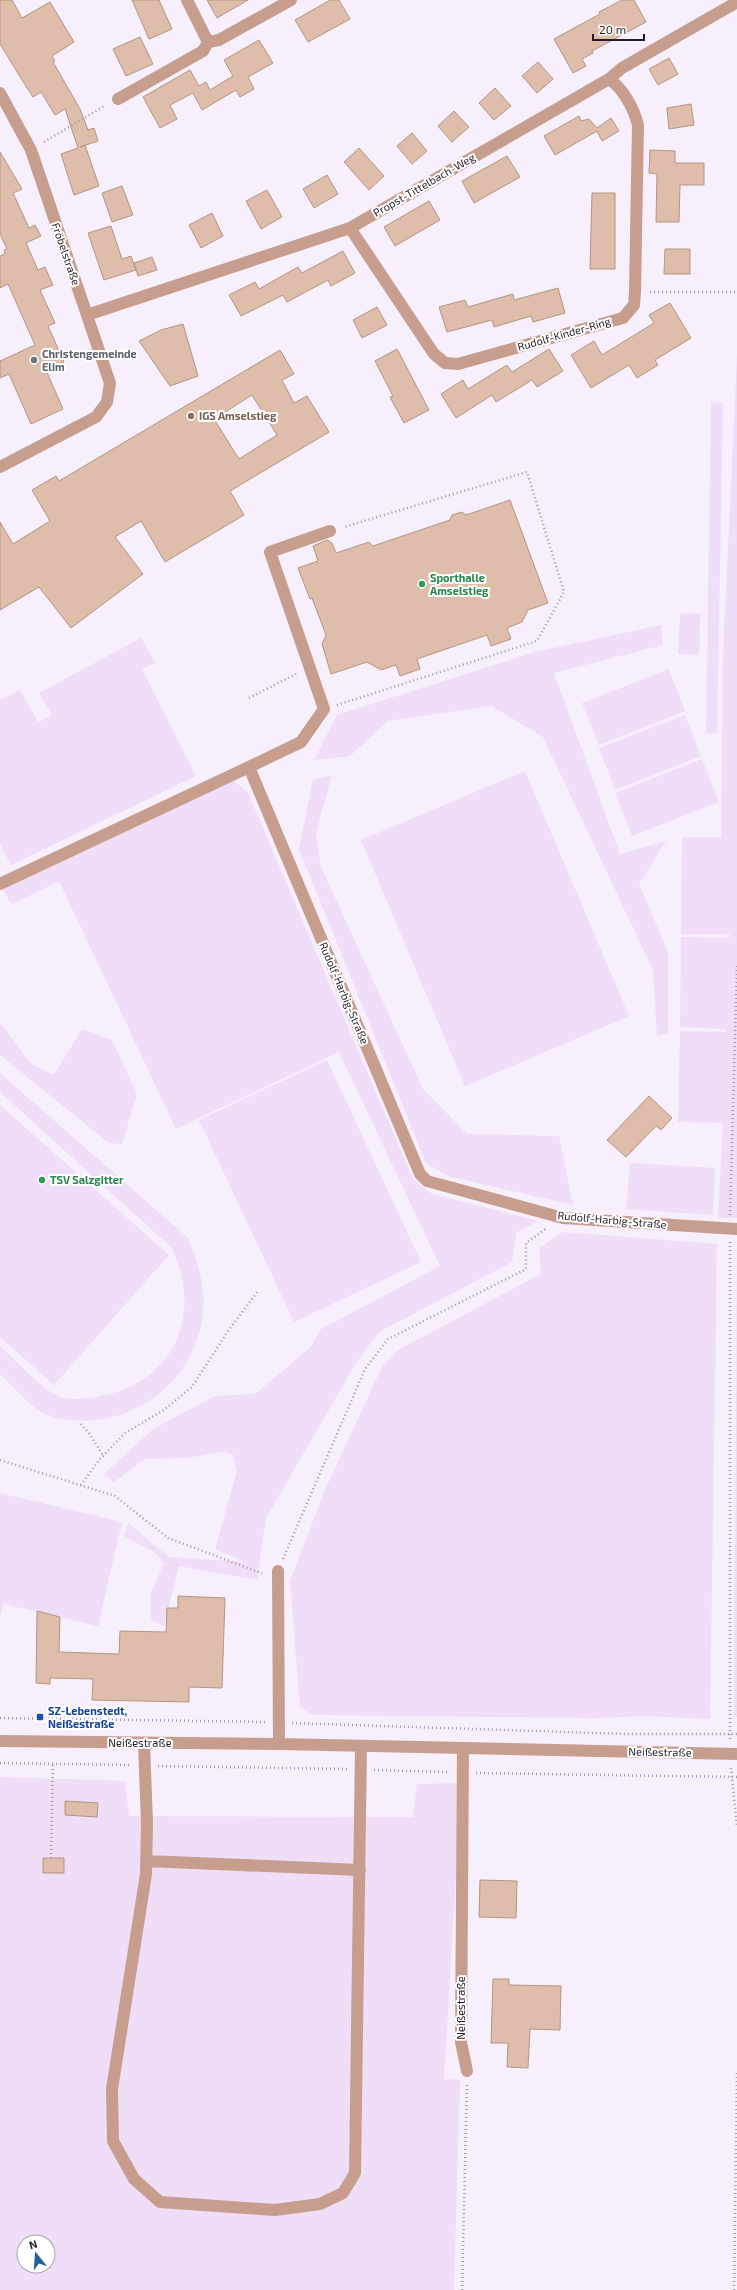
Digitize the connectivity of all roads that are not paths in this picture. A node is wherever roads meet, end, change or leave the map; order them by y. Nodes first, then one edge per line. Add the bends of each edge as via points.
1 (187, 0) edge
2 (291, 0) edge
3 (737, 2) edge
4 (208, 42) junction
5 (609, 79) junction
6 (0, 93) edge
7 (118, 99) road end
8 (350, 228) junction
9 (87, 315) junction
10 (0, 467) edge
11 (330, 531) road end
12 (249, 767) junction
13 (0, 884) edge
14 (733, 1228) edge
15 (278, 1575) road end
16 (0, 1742) edge
17 (144, 1743) junction
18 (280, 1744) junction
19 (361, 1747) junction
20 (463, 1748) junction
21 (734, 1754) edge
22 (146, 1861) junction
23 (360, 1870) junction
24 (467, 2070) road end

1 - 4 street
2 - 4 street via 219,40
3 - 5 street, Propst-Tittelbach-Weg via 622,68
4 - 7 street via 203,51
5 - 8 street, Propst-Tittelbach-Weg
5 - 8 street, Rudolf-Kinder-Ring via 617,84 636,115 638,125 634,305 623,318 458,364 444,363 434,354
6 - 9 street, Fröbelstraße via 31,150
8 - 9 street, Propst-Tittelbach-Weg
9 - 10 street, Fröbelstraße via 110,383 107,402 96,417
11 - 12 street via 270,552 324,709 302,742
12 - 13 street
12 - 14 street, Rudolf-Harbig-Straße via 420,1174 427,1181 562,1218
15 - 18 street
16 - 17 street, Neißestraße
17 - 18 street, Neißestraße
17 - 22 street
18 - 19 street, Neißestraße
19 - 20 street, Neißestraße
19 - 23 street
20 - 21 street, Neißestraße
20 - 24 street, Neißestraße via 460,2042
22 - 23 street
22 - 23 street via 112,2090 113,2141 134,2178 160,2202 275,2210 320,2204 343,2193 355,2173

